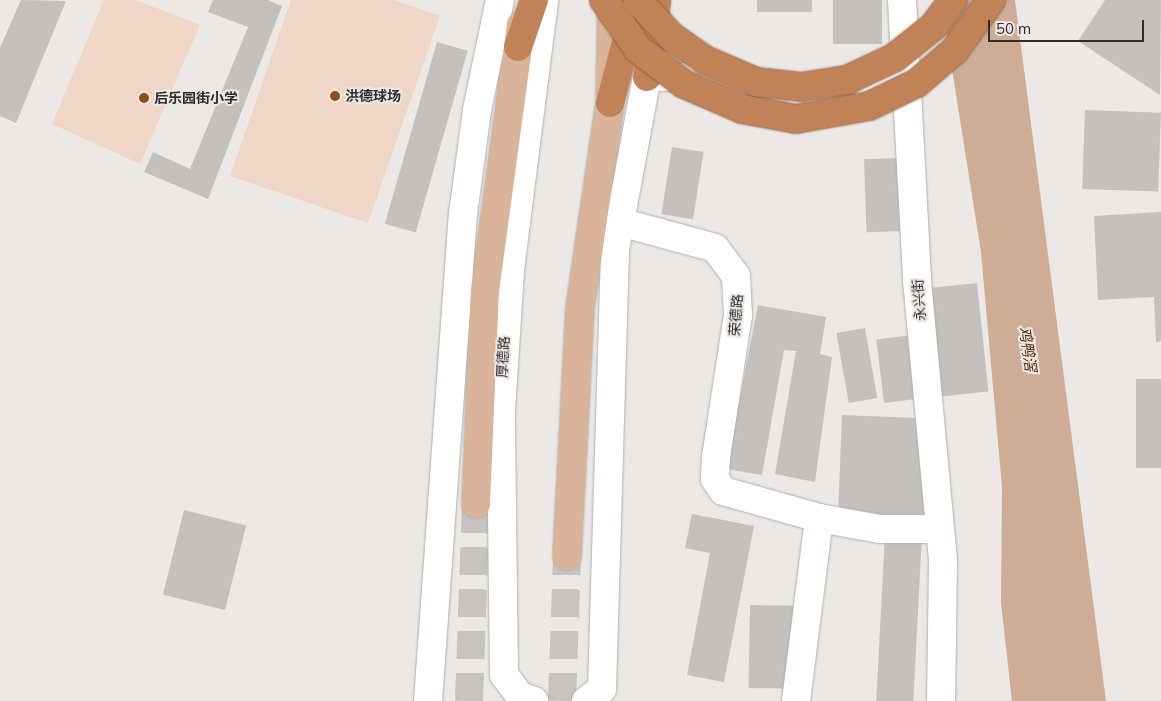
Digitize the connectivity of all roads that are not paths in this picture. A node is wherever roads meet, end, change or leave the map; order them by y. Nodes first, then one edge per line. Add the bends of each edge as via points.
1 (500, 0) edge
2 (525, 0) edge
3 (534, 0) edge
4 (544, 0) edge
5 (604, 0) edge
6 (612, 0) edge
7 (637, 0) edge
8 (657, 0) edge
9 (902, 0) edge
10 (953, 0) edge
11 (990, 0) edge
12 (518, 47) junction
13 (905, 71) junction
14 (647, 77) junction
15 (610, 103) junction
16 (620, 222) junction
17 (476, 504) tunnel mouth
18 (819, 518) junction
19 (937, 529) junction
20 (567, 556) tunnel mouth
21 (504, 675) junction
22 (595, 697) edge
23 (428, 701) edge
24 (498, 701) edge
25 (534, 701) edge
26 (796, 701) edge
27 (941, 701) edge

1 - 23 street via 477,110 463,214
2 - 12 main road
3 - 12 highway
4 - 21 street, 厚德路 via 504,338
5 - 11 highway, bridge via 638,50 684,84 742,109 796,119 869,106 917,83 955,50
6 - 15 main road
7 - 10 highway, bridge via 672,37 705,60 756,82 802,87 847,80 894,58 934,26
7 - 15 highway
8 - 14 highway
9 - 13 street, 永兴街
12 - 17 main road via 485,291
13 - 14 street via 859,91 825,96 777,94 706,77
13 - 19 street, 永兴街
14 - 16 street
15 - 20 main road via 580,308
16 - 18 street, 荣德路 via 715,248 736,276 738,315 715,479 723,491
16 - 22 street via 615,249
18 - 19 street via 880,529
18 - 26 street
19 - 27 street, 永兴街 via 943,561
21 - 24 street, 厚德路
21 - 25 street via 520,696

